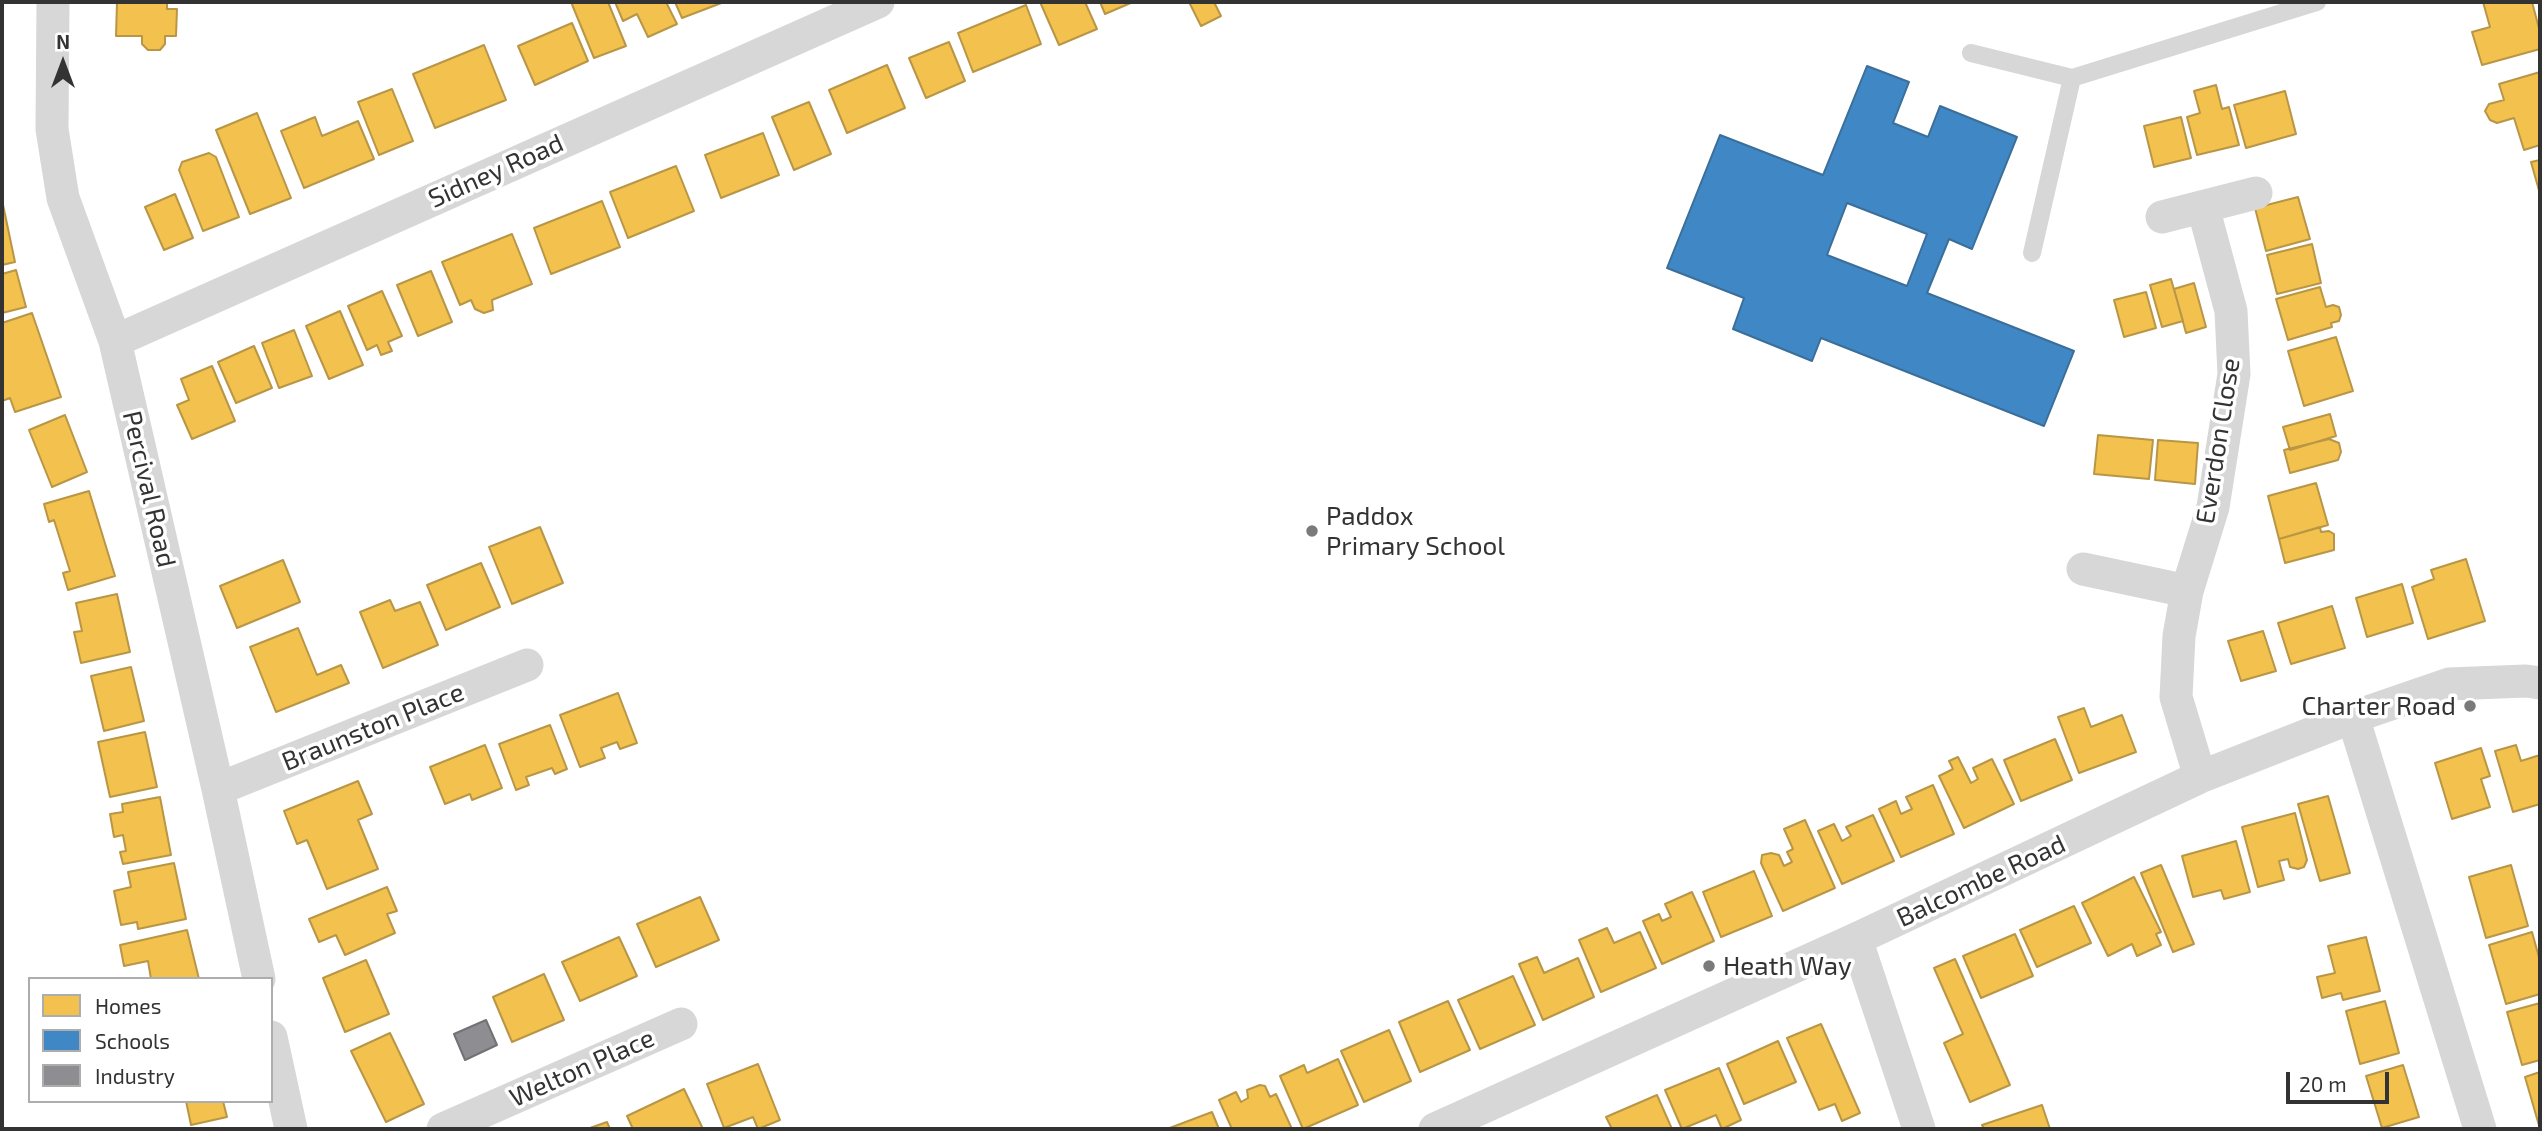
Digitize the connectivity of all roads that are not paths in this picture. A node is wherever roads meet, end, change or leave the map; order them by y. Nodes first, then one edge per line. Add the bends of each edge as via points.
1 (53, 2) edge
2 (878, 2) edge
3 (2317, 2) edge
4 (1971, 53) dead end
5 (2072, 78) junction
6 (2256, 192) dead end
7 (2203, 207) junction
8 (2162, 217) dead end
9 (2032, 253) dead end
10 (115, 341) junction
11 (2083, 569) dead end
12 (2187, 591) junction
13 (527, 665) dead end
14 (2540, 682) edge
15 (2353, 717) junction
16 (2200, 777) junction
17 (218, 789) junction
18 (1856, 939) junction
19 (259, 977) edge
20 (681, 1024) dead end
21 (273, 1046) edge
22 (291, 1129) edge
23 (443, 1129) edge
24 (1435, 1129) edge
25 (1919, 1129) edge
26 (2480, 1129) edge

1 - 10 street, Percival Road via 52,129 63,198
2 - 10 street, Sidney Road
3 - 5 lane
4 - 5 lane
5 - 9 lane
6 - 7 street
7 - 8 street
7 - 12 street, Everdon Close via 2231,311 2234,374 2213,507
10 - 17 street, Percival Road
11 - 12 street
12 - 16 street, Everdon Close via 2176,697
13 - 17 street, Braunston Place
14 - 15 street, Balcombe Road via 2449,684
15 - 16 street, Balcombe Road
15 - 26 street
16 - 18 street, Balcombe Road
17 - 19 street, Percival Road
18 - 24 street, Balcombe Road
18 - 25 street
20 - 23 street, Welton Place
21 - 22 street

